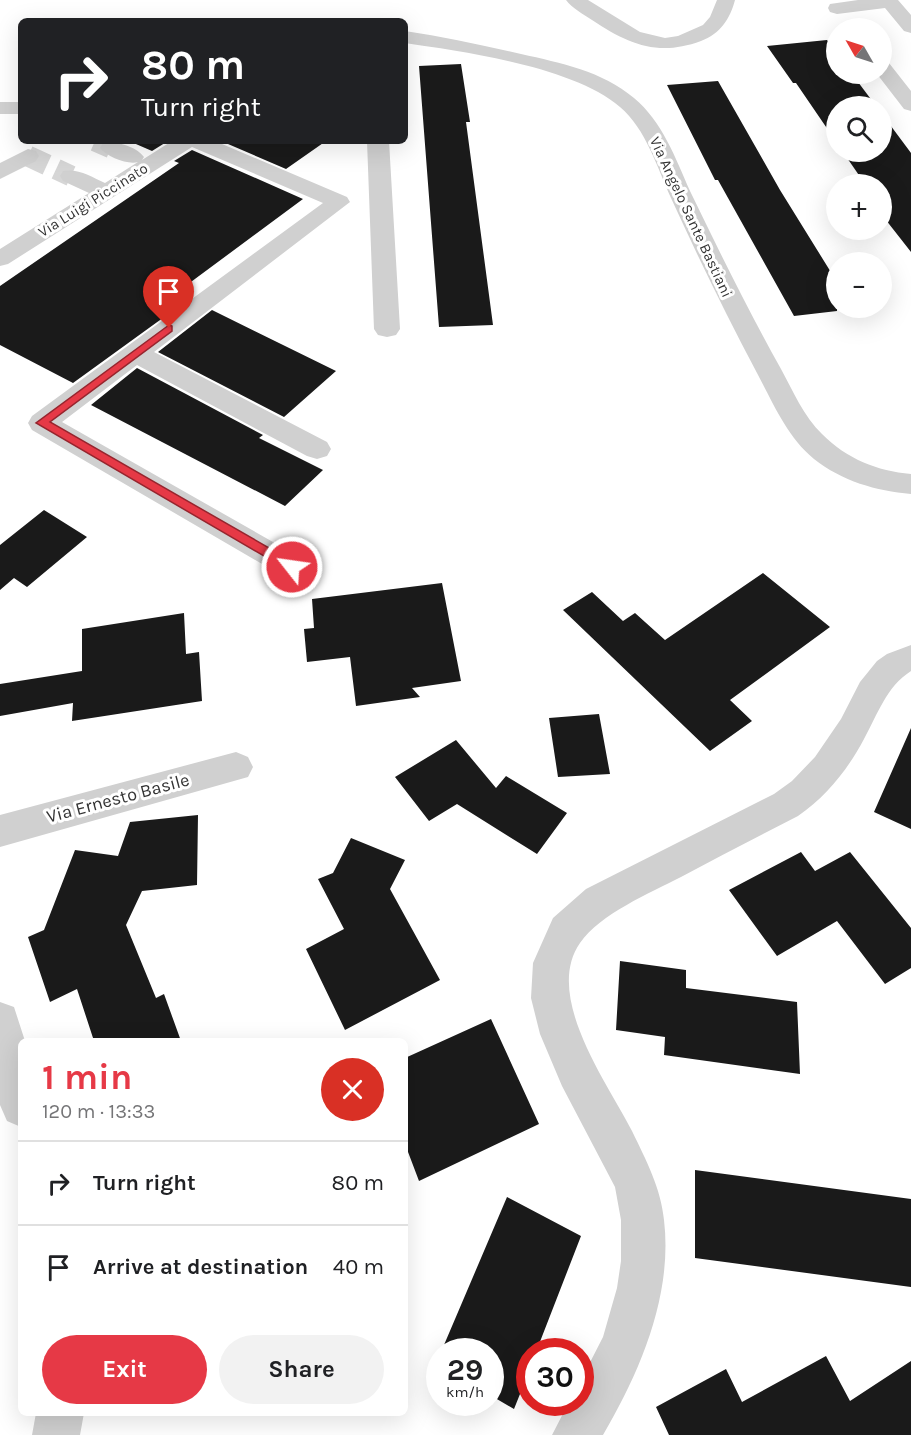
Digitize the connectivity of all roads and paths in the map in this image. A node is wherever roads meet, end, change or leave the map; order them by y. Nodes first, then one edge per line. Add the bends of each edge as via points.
1 (575, 0) edge
2 (726, 0) edge
3 (889, 1) edge
4 (838, 10) edge
5 (911, 27) edge
6 (408, 37) edge
7 (892, 80) edge
8 (911, 105) edge
9 (0, 108) edge
10 (18, 108) edge
11 (154, 144) edge
12 (180, 144) edge
13 (204, 144) edge
14 (378, 144) edge
15 (19, 148) edge
16 (111, 148) tunnel mouth
17 (133, 157) junction
18 (0, 172) edge
19 (89, 184) junction
20 (380, 200) junction
21 (339, 202) junction
22 (40, 225) junction
23 (0, 241) edge
24 (0, 259) edge
25 (387, 329) dead end
26 (135, 353) junction
27 (317, 449) dead end
28 (911, 484) edge
29 (292, 567) dead end
30 (911, 658) edge
31 (236, 767) dead end
32 (0, 831) edge
33 (0, 1021) edge
34 (18, 1095) edge
35 (59, 1416) edge
36 (56, 1435) edge
37 (576, 1435) edge

1 - 2 street via 636,38 661,45 689,40 709,29 721,17
3 - 4 street
3 - 5 street
6 - 28 street, Via Angelo Sante Bastiani via 459,45 564,70 590,78 622,97 644,121 659,147 724,289 801,429 823,452 853,471
7 - 8 street
9 - 10 street
11 - 17 street, Via Luigi Piccinato
12 - 19 street, Via Luigi Piccinato
13 - 21 street
14 - 20 street
15 - 18 street
16 - 17 street
17 - 19 street, Via Luigi Piccinato
19 - 22 street, Via Luigi Piccinato
20 - 21 street
20 - 25 street
21 - 26 street
22 - 23 street, Via Luigi Piccinato
22 - 24 street, Via Luigi Piccinato
26 - 27 street
26 - 29 street via 42,423
30 - 37 street via 889,668 847,739 803,793 599,901 575,919 558,946 549,975 551,1007 565,1046 634,1180 644,1236 637,1297 625,1336
31 - 32 street, Via Ernesto Basile
33 - 34 street
35 - 36 street

